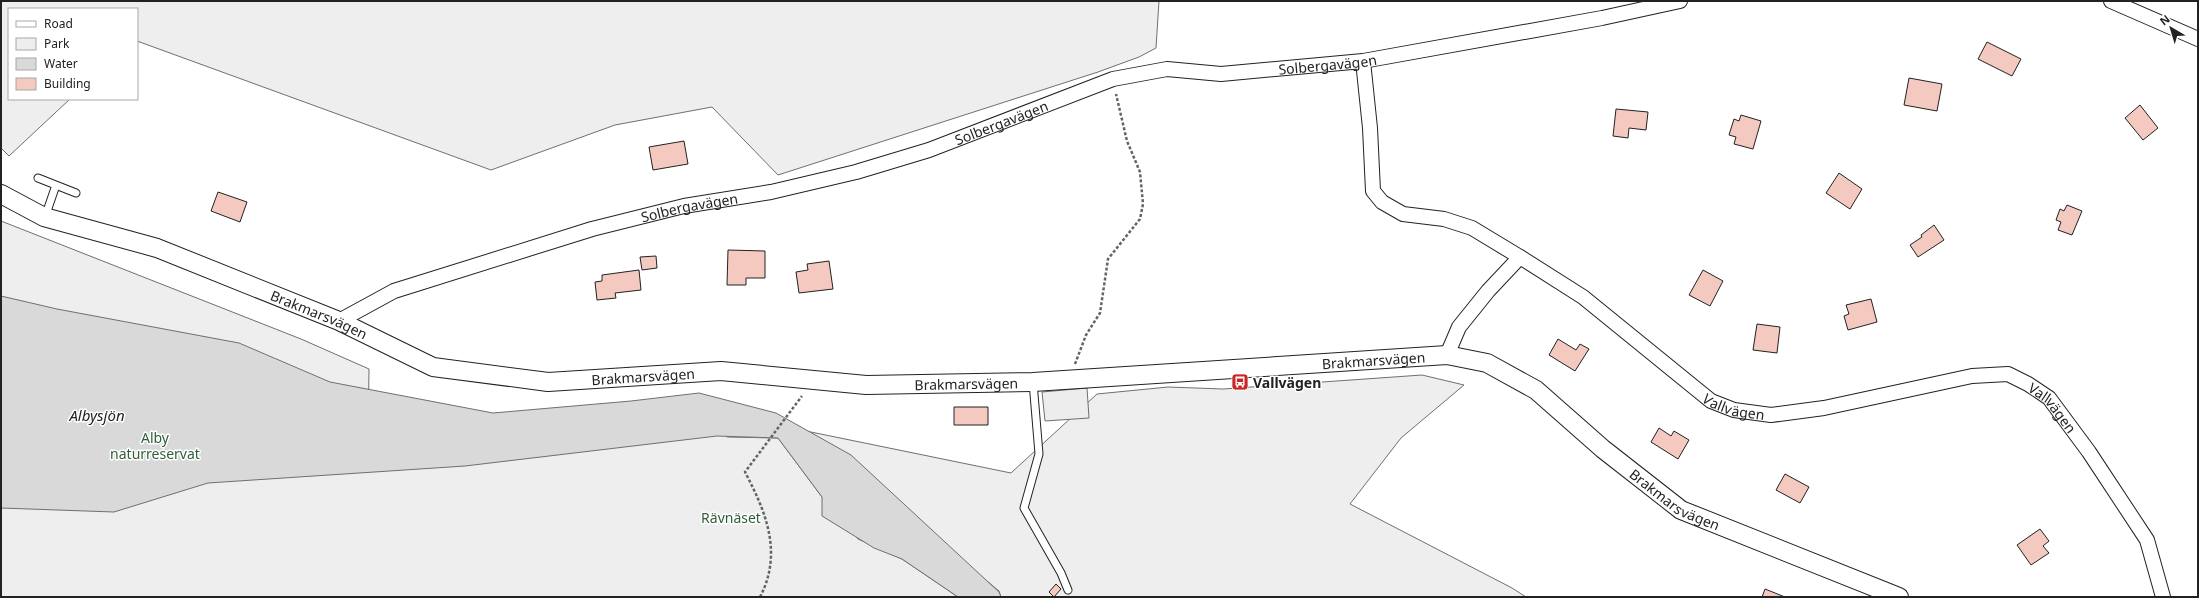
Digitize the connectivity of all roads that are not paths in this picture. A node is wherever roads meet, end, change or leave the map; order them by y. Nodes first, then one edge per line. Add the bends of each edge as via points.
1 (1680, 1) edge
2 (2111, 1) edge
3 (2198, 40) edge
4 (1363, 62) junction
5 (38, 178) dead end
6 (56, 185) junction
7 (76, 193) dead end
8 (1, 194) edge
9 (44, 217) junction
10 (1520, 257) junction
11 (339, 321) junction
12 (1447, 355) junction
13 (1033, 382) junction
14 (1068, 590) dead end
15 (1899, 597) edge
16 (2163, 597) edge

1 - 4 street, Solbergavägen
2 - 3 street
4 - 10 street, Vallvägen via 1373,191 1377,197 1403,214 1444,219 1472,228
4 - 11 street, Solbergavägen via 1221,74 1167,69 1113,79 929,150 856,172 771,192 684,206 600,228 401,288
5 - 6 lane
6 - 7 lane
6 - 9 lane
8 - 9 street, Brakmarsvägen
9 - 11 street, Brakmarsvägen via 157,248
10 - 12 street via 1459,327
10 - 16 street, Vallvägen via 1583,297 1711,401 1734,410 1771,415 1824,408 1972,376 2008,374 2028,384 2049,398 2089,452 2147,540
11 - 13 street, Brakmarsvägen via 433,366 548,382 721,371 866,385
12 - 13 street, Brakmarsvägen
12 - 15 street, Brakmarsvägen via 1487,363 1536,390 1602,449 1681,510
13 - 14 lane via 1039,454 1024,508

